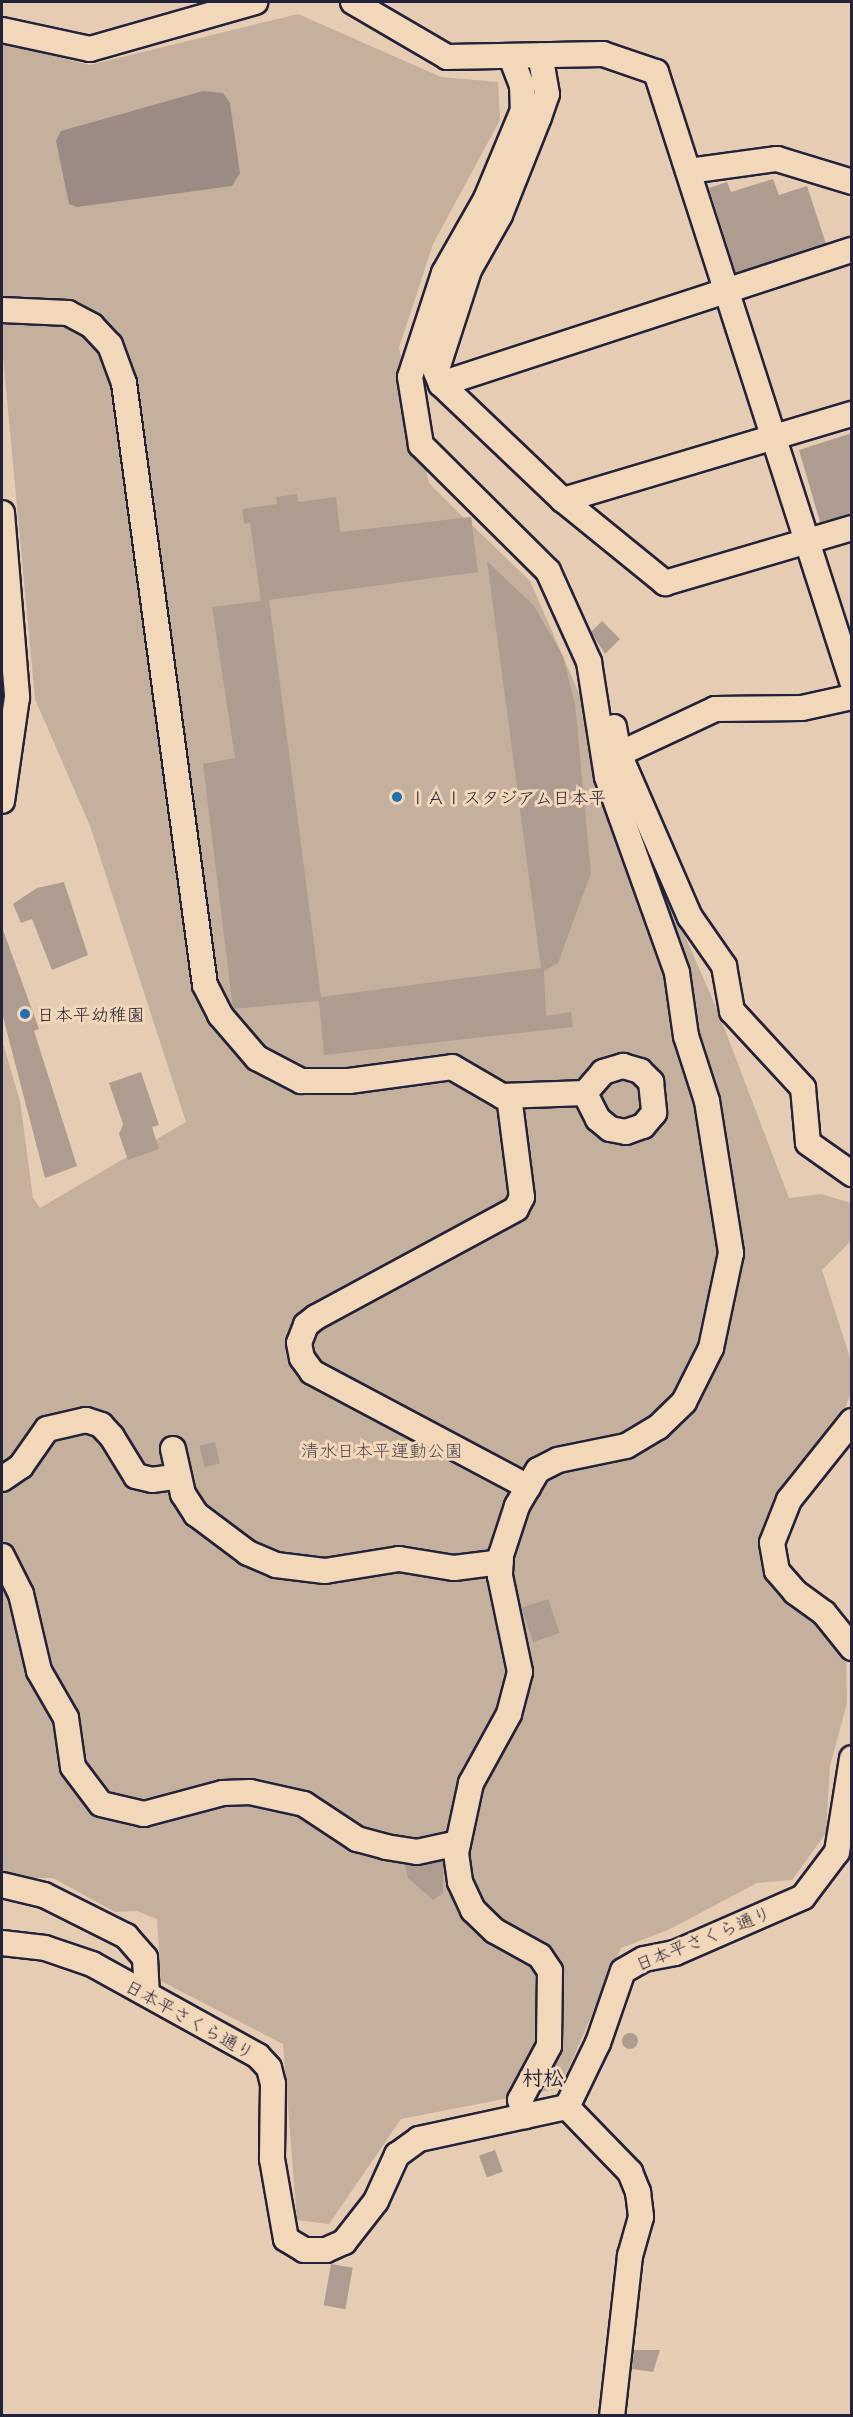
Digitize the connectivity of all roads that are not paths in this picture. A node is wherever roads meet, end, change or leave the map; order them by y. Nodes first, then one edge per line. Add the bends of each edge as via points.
1 (255, 2) edge
2 (353, 2) edge
3 (2, 30) edge
4 (540, 56) junction
5 (511, 57) junction
6 (531, 113) junction
7 (689, 171) junction
8 (852, 182) edge
9 (852, 250) edge
10 (729, 290) junction
11 (2, 310) edge
12 (441, 384) junction
13 (852, 414) edge
14 (776, 437) junction
15 (563, 500) junction
16 (2, 513) edge
17 (852, 528) edge
18 (809, 542) junction
19 (592, 672) junction
20 (852, 681) edge
21 (852, 697) edge
22 (619, 754) junction
23 (2, 801) edge
24 (585, 1093) dead end
25 (509, 1096) junction
26 (852, 1174) edge
27 (852, 1420) edge
28 (173, 1449) dead end
29 (179, 1476) junction
30 (2, 1479) edge
31 (528, 1487) junction
32 (2, 1556) edge
33 (501, 1562) junction
34 (852, 1648) edge
35 (852, 1758) edge
36 (458, 1843) junction
37 (2, 1884) edge
38 (2, 1943) edge
39 (147, 1994) junction
40 (567, 2107) junction
41 (525, 2116) junction
42 (612, 2415) edge

1 - 3 street via 90,49
2 - 5 street via 447,57
4 - 5 street
4 - 6 street via 547,94
4 - 7 street via 603,54 656,72
5 - 6 street
6 - 12 street via 500,214 469,270 436,372
6 - 19 street via 444,273 410,377 421,445 548,571
7 - 8 street via 777,159
7 - 10 street
9 - 10 street
10 - 12 street
10 - 14 street
11 - 25 street via 68,313 92,326 110,345 124,384 205,985 220,1015 257,1058 301,1081 349,1081 452,1068
12 - 15 street
13 - 14 street
14 - 15 street
14 - 18 street
15 - 18 street via 664,583
16 - 23 street via 17,697
17 - 18 street
18 - 20 street
19 - 22 street via 603,671
19 - 31 street via 607,777 677,973 686,1036 707,1101 730,1253 711,1348 684,1402 658,1427 626,1446 558,1460 538,1470
21 - 22 street via 802,708 715,709
22 - 26 street via 690,917 724,966 732,1011 803,1088 808,1143
24 - 25 street
25 - 31 street via 522,1197 516,1209 316,1317 306,1325 299,1342 302,1358 312,1372
27 - 34 street via 789,1500 772,1543 777,1570 795,1592 824,1613
28 - 29 street
29 - 30 street via 152,1480 136,1476 112,1437 101,1425 86,1420 47,1429 21,1466
29 - 33 street via 196,1514 248,1553 276,1565 325,1570 399,1559 453,1568
31 - 33 street via 517,1506
32 - 36 street via 21,1594 39,1671 66,1718 74,1767 101,1804 144,1814 223,1793 250,1792 304,1804 357,1839 386,1847 417,1852
33 - 36 street via 520,1672 509,1713 471,1783
35 - 40 street, 日本平さくら通り via 837,1852 823,1874 804,1897 623,1971 595,2052
36 - 41 street via 459,1882 473,1910 495,1931 540,1956 550,1971 549,2046 519,2100
37 - 39 street via 44,1896 126,1936 145,1958
38 - 39 street, 日本平さくら通り via 68,1954
39 - 41 street, 日本平さくら通り via 258,2056 269,2068 276,2110 272,2159 279,2219 286,2239 304,2250 326,2250 344,2242 376,2201 397,2155 419,2139
40 - 41 street, 日本平さくら通り
40 - 42 street via 630,2172 638,2192 640,2217 630,2256

